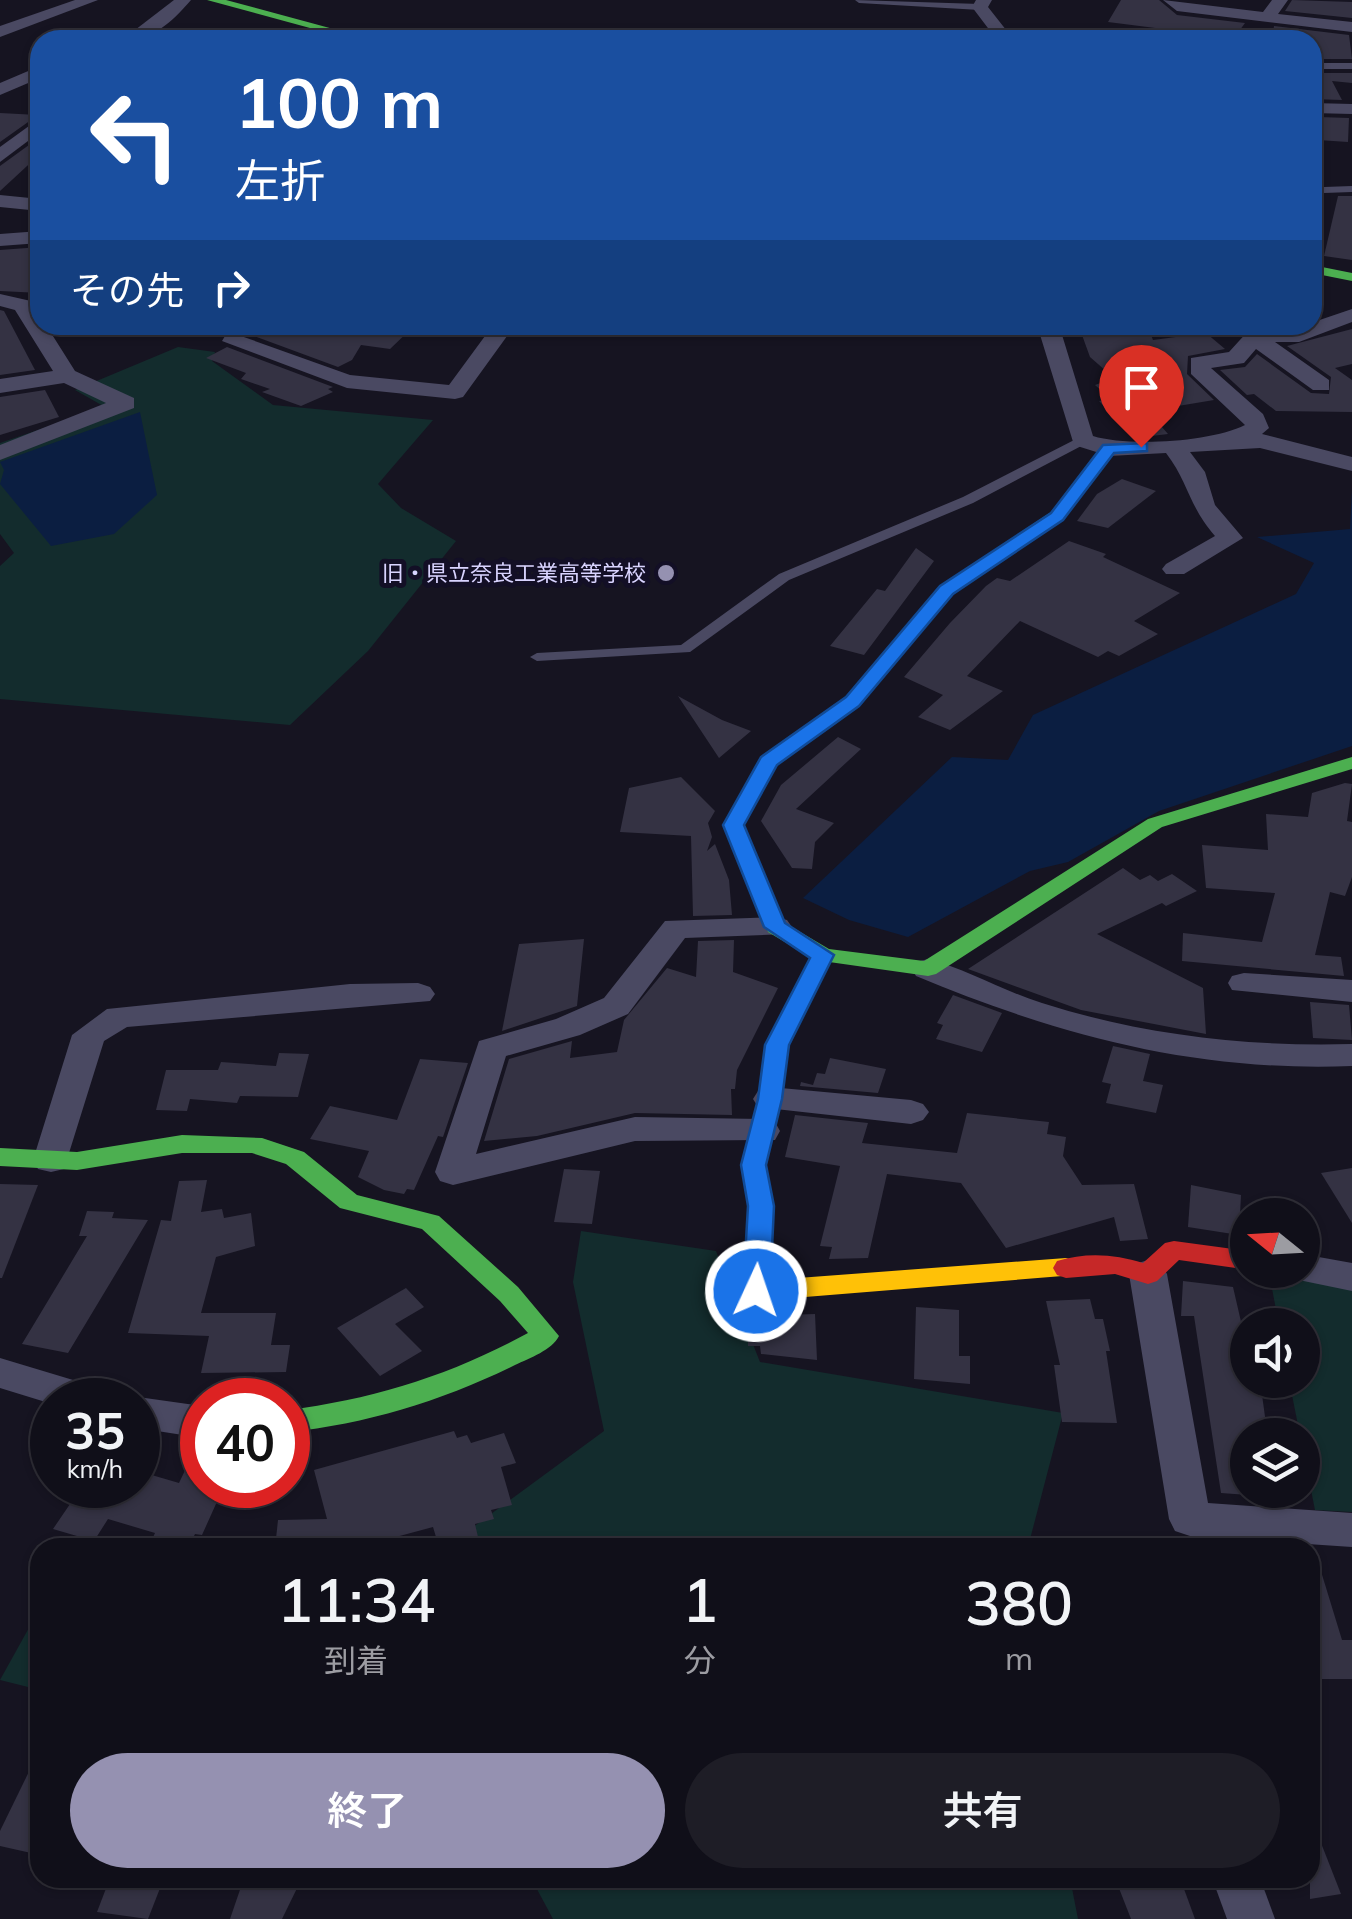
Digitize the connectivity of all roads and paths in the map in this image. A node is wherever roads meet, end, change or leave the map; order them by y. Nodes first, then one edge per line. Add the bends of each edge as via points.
1 (90, 0) edge
2 (183, 0) edge
3 (213, 0) edge
4 (250, 0) edge
5 (859, 0) edge
6 (1172, 0) edge
7 (1280, 0) edge
8 (982, 4) edge
9 (1275, 20) junction
10 (1352, 27) edge
11 (148, 30) edge
12 (329, 30) edge
13 (362, 30) edge
14 (999, 30) edge
15 (1270, 30) edge
16 (0, 32) edge
17 (0, 64) edge
18 (1322, 66) edge
19 (1352, 66) edge
20 (30, 70) edge
21 (30, 76) edge
22 (0, 90) edge
23 (1322, 108) edge
24 (1352, 110) edge
25 (30, 130) edge
26 (0, 156) edge
27 (1352, 189) edge
28 (1324, 190) dead end
29 (0, 201) edge
30 (30, 204) edge
31 (30, 238) edge
32 (0, 240) edge
33 (1322, 271) edge
34 (1352, 277) edge
35 (1322, 283) edge
36 (1352, 288) edge
37 (0, 300) edge
38 (1352, 316) edge
39 (30, 318) edge
40 (1322, 327) edge
41 (41, 335) edge
42 (497, 335) edge
43 (1051, 335) edge
44 (1256, 335) edge
45 (233, 341) dead end
46 (1252, 342) junction
47 (67, 376) junction
48 (0, 386) edge
49 (1321, 386) dead end
50 (1082, 440) junction
51 (1232, 440) junction
52 (1172, 445) junction
53 (1109, 449) junction
54 (0, 453) edge
55 (1352, 464) edge
56 (1175, 569) dead end
57 (537, 657) dead end
58 (1352, 762) edge
59 (776, 927) junction
60 (823, 955) junction
61 (928, 969) junction
62 (1244, 982) dead end
63 (1352, 991) edge
64 (418, 994) dead end
65 (1352, 1055) edge
66 (911, 1112) dead end
67 (766, 1115) junction
68 (0, 1157) edge
69 (51, 1160) junction
70 (1230, 1258) edge
71 (1320, 1271) edge
72 (1148, 1274) junction
73 (1352, 1276) edge
74 (0, 1372) edge
75 (30, 1381) edge
76 (310, 1419) edge
77 (1352, 1530) edge
78 (1240, 1888) edge
79 (1251, 1919) edge

1 - 16 street
2 - 11 street
3 - 12 street
4 - 13 street
5 - 8 lane
6 - 9 street
7 - 9 street
8 - 14 street
9 - 10 street
9 - 15 street
17 - 20 street
18 - 19 lane
21 - 22 street
23 - 24 street
25 - 26 street
27 - 28 lane
29 - 30 street
31 - 32 street
33 - 34 street
35 - 36 street
37 - 39 street via 22,306
38 - 40 street
41 - 47 street
42 - 45 street via 455,392 347,381
43 - 50 street
44 - 46 street
46 - 49 street
46 - 51 street via 1236,358 1200,363 1256,420 1258,428
47 - 48 street
47 - 54 street via 126,403
50 - 53 street
50 - 57 lane via 968,500 784,577 684,650
51 - 52 street
51 - 55 street via 1314,451
52 - 53 street
52 - 56 street via 1193,472 1203,508 1230,538
53 - 59 street via 1057,516 946,590 852,702 768,762 733,825
58 - 61 street via 1154,823
59 - 60 street
59 - 67 street via 676,928 616,1006 491,1049 453,1172 635,1129
60 - 61 street
60 - 67 street via 777,1045
61 - 65 street via 1032,1012 1102,1030 1292,1060
62 - 63 street
64 - 69 street via 119,1017 89,1036
66 - 67 street
67 - 72 street via 754,1165 761,1206 756,1291 1116,1264
68 - 69 street
69 - 76 street via 182,1144 253,1144 295,1158 349,1202 430,1222 546,1336 406,1401
70 - 72 street via 1174,1250
71 - 73 street
72 - 77 street via 1190,1519
74 - 75 street
78 - 79 street

